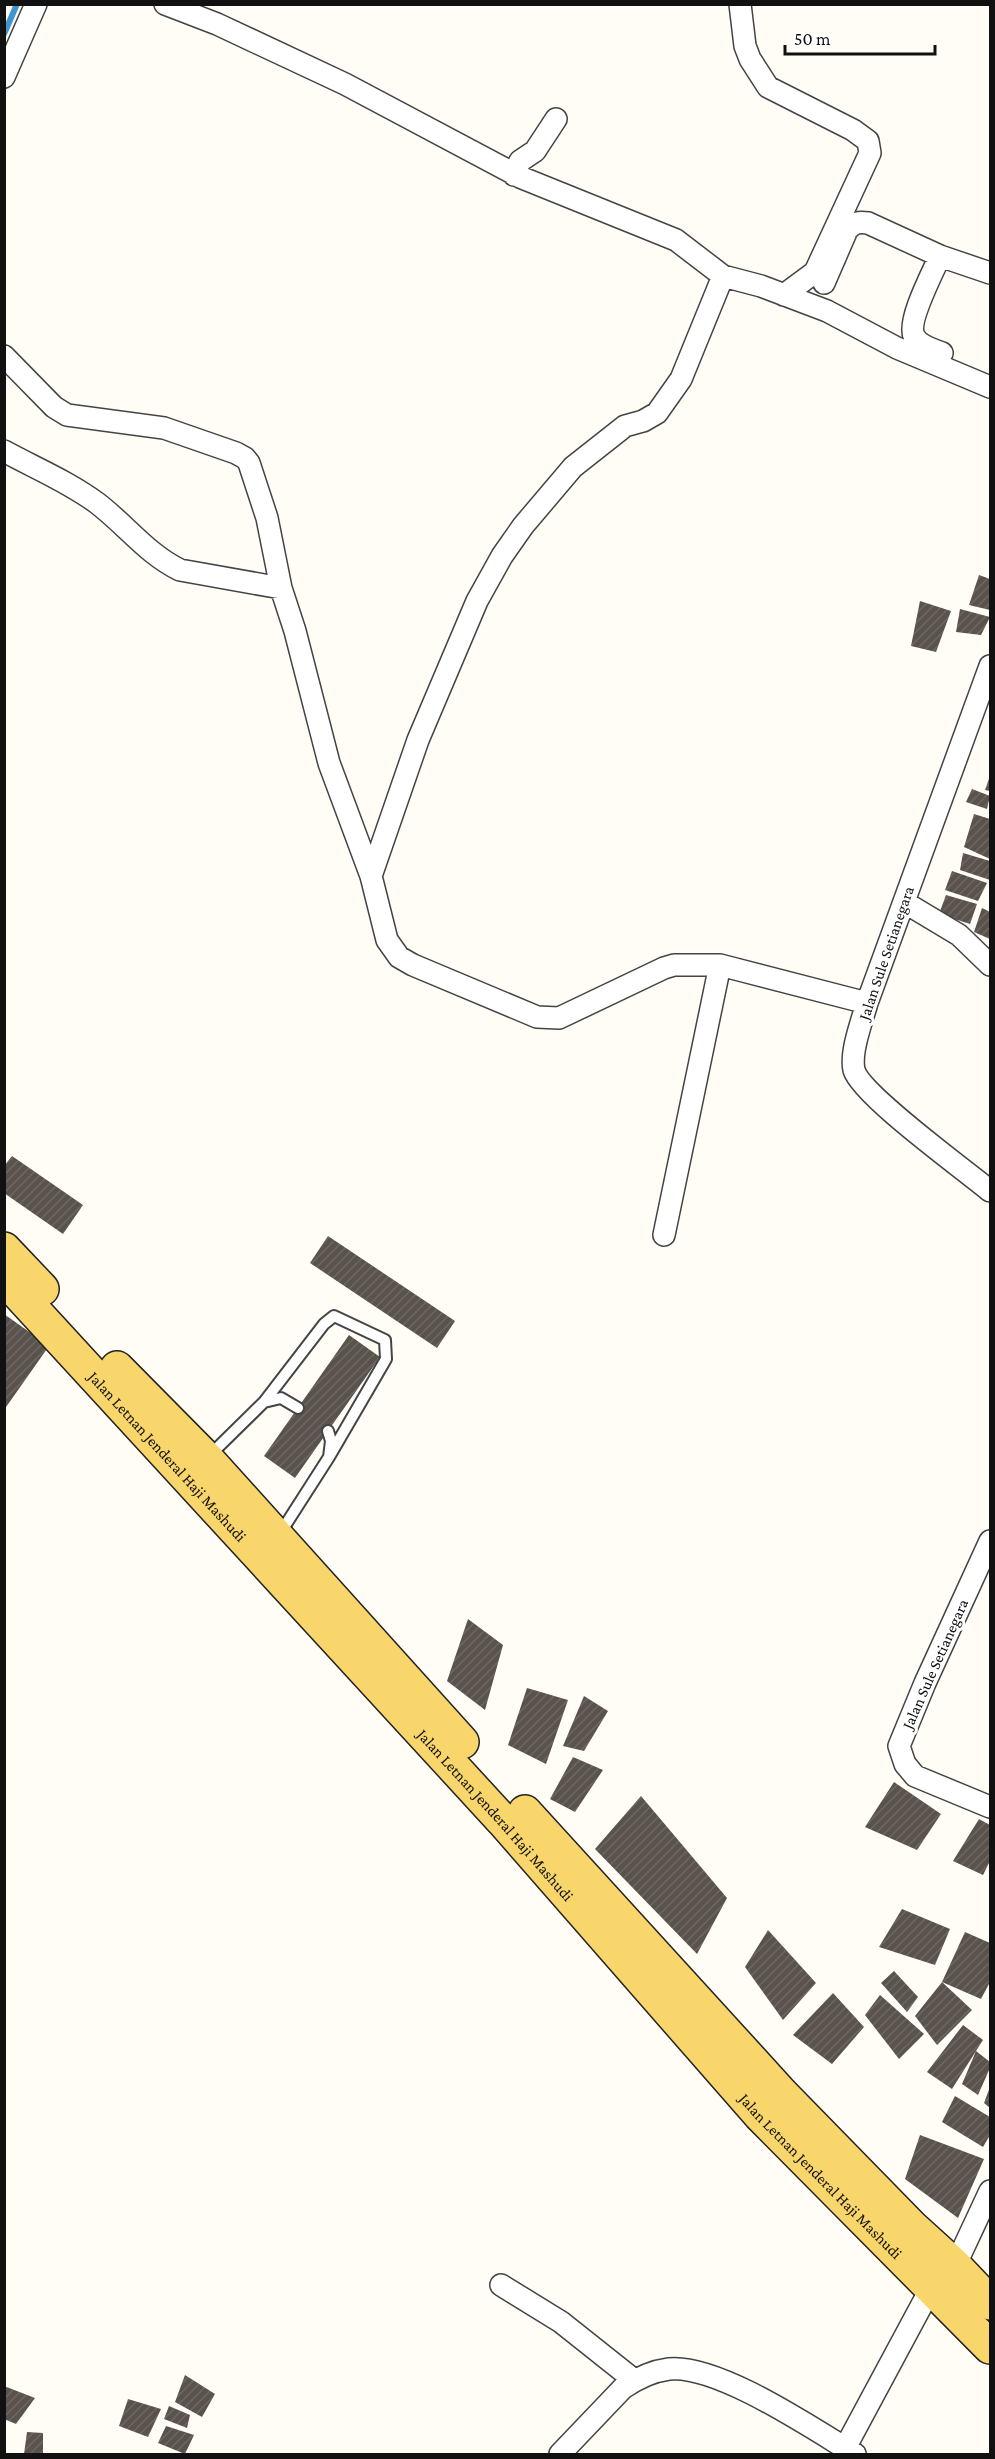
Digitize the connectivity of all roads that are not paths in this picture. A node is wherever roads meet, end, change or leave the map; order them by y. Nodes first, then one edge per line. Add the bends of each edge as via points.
1 (36, 4) edge
2 (165, 4) edge
3 (741, 4) edge
4 (4, 77) edge
5 (556, 119) dead end
6 (514, 174) junction
7 (940, 256) junction
8 (990, 273) edge
9 (723, 276) junction
10 (824, 283) dead end
11 (784, 295) junction
12 (4, 356) edge
13 (990, 373) edge
14 (990, 387) edge
15 (4, 451) edge
16 (281, 588) junction
17 (990, 666) edge
18 (371, 876) junction
19 (904, 902) junction
20 (720, 965) junction
21 (990, 965) edge
22 (867, 1003) junction
23 (990, 1191) edge
24 (664, 1235) dead end
25 (4, 1249) edge
26 (4, 1278) edge
27 (264, 1402) junction
28 (298, 1408) dead end
29 (328, 1431) dead end
30 (329, 1457) junction
31 (207, 1459) junction
32 (278, 1537) junction
33 (990, 1541) edge
34 (990, 1807) edge
35 (771, 2105) junction
36 (990, 2191) edge
37 (944, 2276) junction
38 (501, 2285) dead end
39 (990, 2303) edge
40 (990, 2347) edge
41 (634, 2380) junction
42 (850, 2451) edge
43 (560, 2454) edge

1 - 4 street
2 - 6 street via 345,84
3 - 11 street via 745,46 768,87 853,130 868,141 870,153 815,272
5 - 6 street via 535,151 520,161
6 - 9 street via 664,235
7 - 8 street
7 - 10 street via 868,223 854,223 847,230
7 - 13 street via 914,318 914,338 922,345
9 - 11 street
9 - 18 street via 681,379 657,412 643,422 625,426 573,467 502,556 477,601 418,740
11 - 14 street
12 - 16 street via 54,407 67,415 164,428 245,458 267,518
15 - 16 street via 98,504 156,556 180,570
16 - 18 street via 329,763
17 - 19 street, Jalan Sule Setianegara
18 - 20 street via 387,940 399,957 537,1017 559,1018 674,965
19 - 21 street via 959,935
19 - 22 street, Jalan Sule Setianegara
20 - 22 street
20 - 24 street
22 - 23 street, Jalan Sule Setianegara via 854,1055 857,1078 881,1103
25 - 31 main road, Jalan Letnan Jenderal Haji Mashudi
26 - 35 main road, Jalan Letnan Jenderal Haji Mashudi via 503,1821
27 - 28 lane via 281,1398
27 - 30 lane via 334,1316 385,1340 386,1359
27 - 31 lane
29 - 30 lane
30 - 32 lane
31 - 32 main road, Jalan Letnan Jenderal Haji Mashudi
32 - 35 main road, Jalan Letnan Jenderal Haji Mashudi
33 - 34 street, Jalan Sule Setianegara via 899,1746 904,1764 915,1776
35 - 37 main road, Jalan Letnan Jenderal Haji Mashudi via 912,2227
36 - 37 street
37 - 39 main road, Jalan Letnan Jenderal Haji Mashudi
37 - 40 main road, Jalan Letnan Jenderal Haji Mashudi
37 - 42 street
38 - 41 street via 561,2322
41 - 42 street via 671,2369 704,2373 752,2393
41 - 43 street

